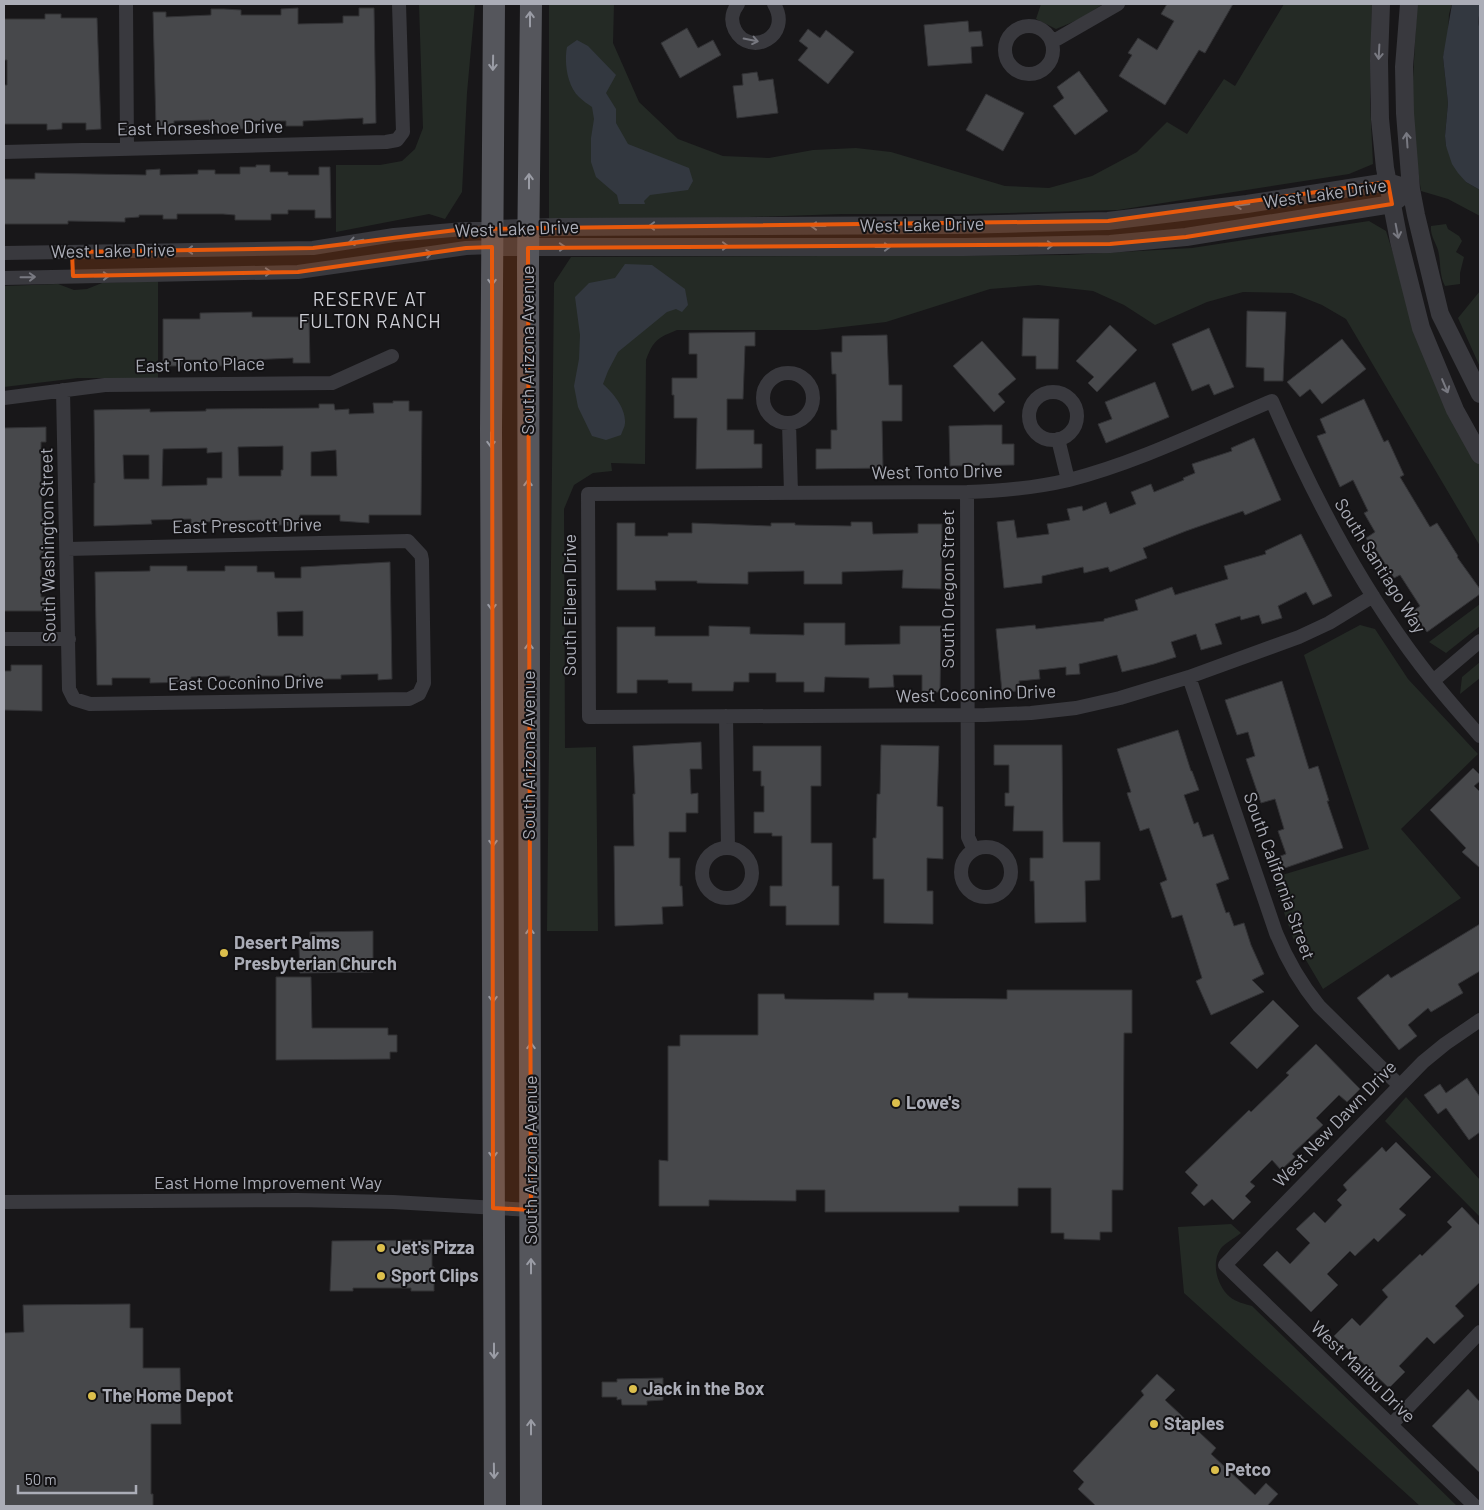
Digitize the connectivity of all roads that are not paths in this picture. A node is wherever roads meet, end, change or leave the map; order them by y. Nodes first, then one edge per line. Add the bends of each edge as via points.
1 (126, 4) edge
2 (399, 4) edge
3 (494, 4) edge
4 (530, 4) edge
5 (738, 4) edge
6 (774, 4) edge
7 (1118, 4) edge
8 (1382, 4) edge
9 (1409, 4) edge
10 (1052, 42) dead end
11 (127, 148) junction
12 (4, 152) edge
13 (1388, 182) junction
14 (1411, 189) junction
15 (1392, 204) junction
16 (492, 238) junction
17 (528, 238) junction
18 (72, 252) junction
19 (4, 253) edge
20 (73, 276) junction
21 (4, 278) edge
22 (392, 356) dead end
23 (63, 390) junction
24 (1480, 394) edge
25 (4, 398) edge
26 (1272, 401) joint
27 (789, 423) dead end
28 (1058, 439) dead end
29 (1480, 455) edge
30 (1068, 480) junction
31 (967, 492) junction
32 (791, 493) junction
33 (588, 494) joint
34 (67, 549) junction
35 (1373, 596) junction
36 (4, 639) edge
37 (69, 639) junction
38 (1480, 641) edge
39 (1188, 677) junction
40 (1432, 681) junction
41 (419, 694) joint
42 (74, 699) joint
43 (967, 715) junction
44 (726, 716) junction
45 (589, 717) joint
46 (1480, 736) edge
47 (728, 848) dead end
48 (974, 850) dead end
49 (1480, 1020) edge
50 (1399, 1085) junction
51 (4, 1202) edge
52 (493, 1208) junction
53 (531, 1210) junction
54 (1225, 1265) joint
55 (1480, 1332) edge
56 (1390, 1425) junction
57 (495, 1506) edge
58 (531, 1506) edge
59 (1475, 1506) edge

1 - 11 street
2 - 11 street, East Horseshoe Drive via 403,132 397,140
3 -> 16 main road, South Arizona Avenue
17 -> 4 main road, South Arizona Avenue
5 -> 6 street via 732,18 733,26 743,38 757,42 770,38 778,26 780,18
7 - 10 street
8 -> 13 street via 1380,119
14 -> 9 street via 1404,67
11 - 12 street, East Horseshoe Drive
13 - 14 street, West Lake Drive
13 - 15 street
13 -> 17 street, West Lake Drive via 1108,221
14 - 15 street, West Lake Drive
14 - 24 street via 1419,236 1440,314
17 -> 15 street, West Lake Drive via 964,247 1110,244 1186,237
15 -> 29 street via 1421,328 1455,410
16 - 17 street, West Lake Drive
16 -> 18 street, West Lake Drive via 464,229 394,235 313,248
20 -> 16 street, West Lake Drive via 298,272 466,248
16 -> 52 main road, South Arizona Avenue
53 -> 17 main road, South Arizona Avenue
18 - 19 street, West Lake Drive
18 - 20 street
21 -> 20 street, West Lake Drive
22 - 23 street, East Tonto Place via 332,382 105,385
23 - 25 street, East Tonto Place
23 - 34 street, South Washington Street
26 - 30 street, West Tonto Drive via 1136,458
26 - 35 street, South Santiago Way via 1301,468
27 - 32 street
28 - 30 street
30 - 31 street, West Tonto Drive via 1035,487
31 - 32 street, West Tonto Drive
31 - 43 street, South Oregon Street
32 - 33 street, West Tonto Drive
33 - 45 street, South Eileen Drive
34 - 37 street, South Washington Street
34 - 41 street, East Prescott Drive via 408,541 422,560 424,683
35 - 39 street, West Coconino Drive via 1299,637
35 - 40 street, South Santiago Way
36 - 37 street
37 - 42 street, South Washington Street via 69,689
38 - 40 street
39 - 43 street, West Coconino Drive via 1076,708
39 - 50 street, South California Street via 1276,933 1290,964 1319,1006
40 - 46 street, South Santiago Way
41 - 42 street, East Coconino Drive via 409,699 100,704
43 - 44 street, West Coconino Drive
43 - 48 street, South Oregon Street via 968,837
44 - 45 street, West Coconino Drive
44 - 47 street
49 - 50 street, West New Dawn Drive via 1445,1044
50 - 54 street, West New Dawn Drive
51 - 52 street, East Home Improvement Way via 297,1200
52 - 53 street, East Home Improvement Way
52 -> 57 main road, South Arizona Avenue
58 -> 53 main road, South Arizona Avenue
54 - 56 street, West Malibu Drive
55 - 56 street
56 - 59 street, West Malibu Drive

